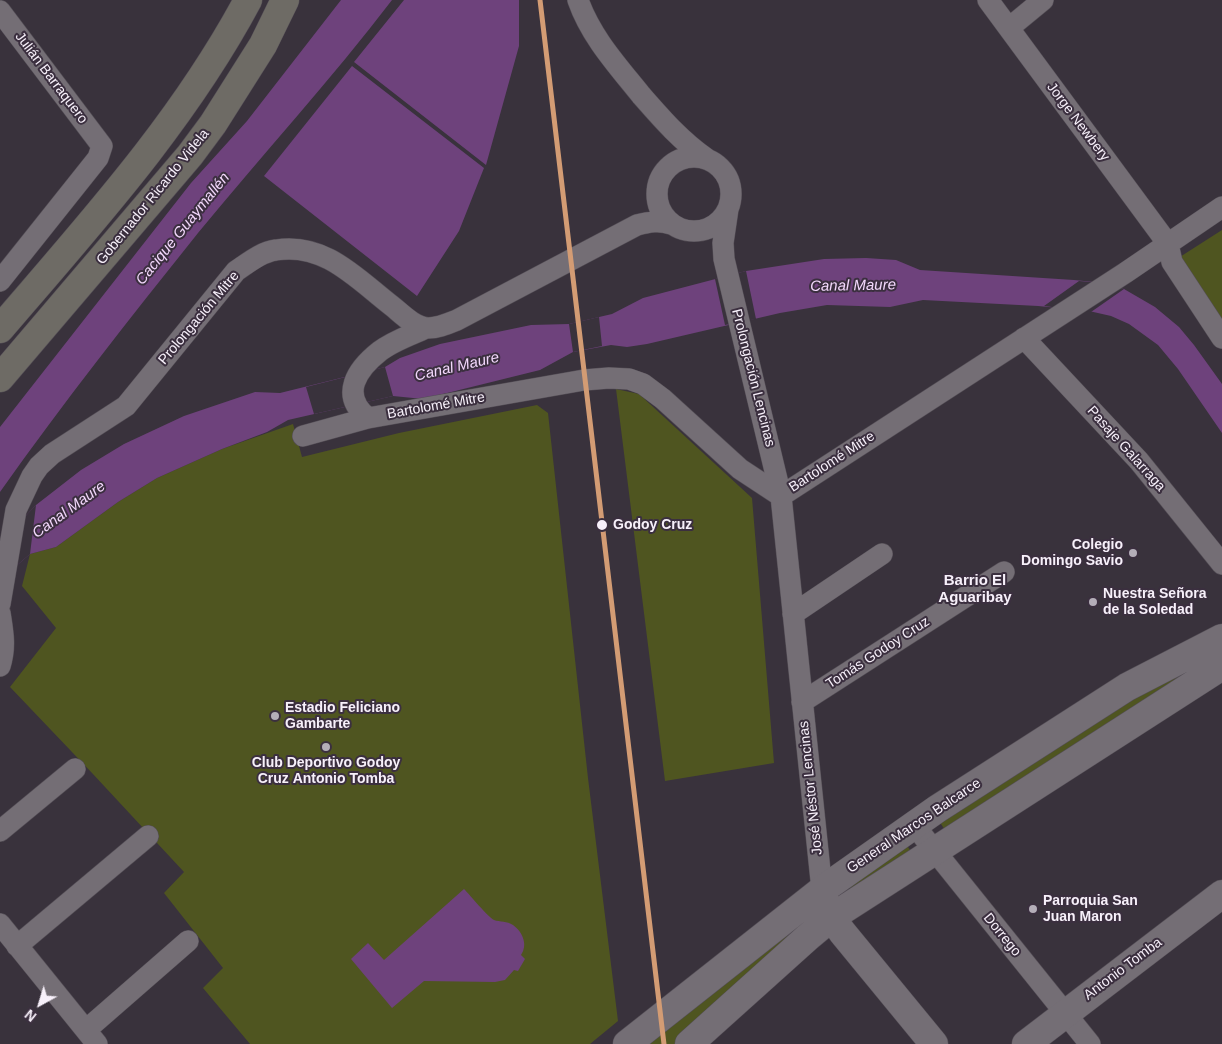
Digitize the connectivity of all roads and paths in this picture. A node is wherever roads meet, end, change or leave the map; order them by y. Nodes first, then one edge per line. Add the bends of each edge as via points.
1 (238, 0) edge
2 (248, 0) edge
3 (285, 0) edge
4 (293, 0) edge
5 (578, 0) edge
6 (988, 0) edge
7 (1043, 0) edge
8 (0, 10) edge
9 (1009, 28) junction
10 (263, 46) junction
11 (210, 64) junction
12 (659, 116) junction
13 (707, 159) junction
14 (662, 174) junction
15 (656, 196) junction
16 (1222, 208) edge
17 (728, 209) junction
18 (671, 224) junction
19 (637, 225) junction
20 (692, 231) junction
21 (1168, 244) junction
22 (726, 267) junction
23 (0, 281) edge
24 (0, 328) edge
25 (426, 328) junction
26 (1024, 338) junction
27 (1222, 338) edge
28 (0, 378) edge
29 (362, 411) junction
30 (304, 436) dead end
31 (781, 496) junction
32 (882, 554) dead end
33 (1222, 564) edge
34 (1004, 572) dead end
35 (0, 604) edge
36 (0, 612) edge
37 (793, 614) junction
38 (1222, 638) edge
39 (0, 666) edge
40 (1222, 666) edge
41 (802, 702) junction
42 (75, 769) dead end
43 (914, 825) junction
44 (0, 831) edge
45 (148, 836) dead end
46 (934, 851) junction
47 (822, 890) junction
48 (1222, 894) edge
49 (832, 917) junction
50 (0, 924) edge
51 (188, 941) dead end
52 (18, 946) junction
53 (1065, 1013) junction
54 (92, 1037) edge
55 (627, 1044) edge
56 (689, 1044) edge
57 (934, 1044) edge
58 (1026, 1044) edge
59 (1090, 1044) edge

1 - 11 highway
2 - 11 highway
3 - 10 highway, Gobernador Ricardo Videla
4 - 10 highway
5 - 12 street via 600,43
6 - 9 street, Jorge Newbery
7 - 9 street
8 - 23 street, Julián Barraquero via 102,146 98,158
9 - 21 street, Jorge Newbery
10 - 28 highway, Gobernador Ricardo Videla via 190,155
11 - 24 highway via 109,202
12 - 13 street
12 - 14 street via 667,136 668,154
13 - 14 street via 687,157 677,160
13 - 17 street via 723,171 728,180 731,194
14 - 15 street
15 - 18 street via 658,207
15 - 19 street
16 - 21 street, Bartolomé Mitre
17 - 20 street via 713,226
17 - 22 street, Prolongación Lencinas via 722,243
18 - 19 street via 662,221
18 - 20 street
19 - 25 street via 457,320 440,327
20 - 22 street via 702,236
21 - 26 street, Bartolomé Mitre
21 - 27 street, Jorge Newbery via 1172,262
22 - 31 street, Prolongación Lencinas
25 - 29 street via 382,350 358,374 353,386
25 - 35 street, Prolongación Mitre via 410,321 337,262 316,252 275,250 254,258 236,271 126,406 39,466 16,510
26 - 31 street, Bartolomé Mitre
26 - 33 street, Pasaje Galarraga via 1139,461
29 - 30 street, Bartolomé Mitre
29 - 31 street, Bartolomé Mitre via 584,380 629,379 643,384 740,469
31 - 37 street, José Néstor Lencinas
32 - 37 street
34 - 41 street, Tomás Godoy Cruz
36 - 39 street via 4,634
37 - 41 street, José Néstor Lencinas
38 - 43 main road, General Marcos Balcarce via 1127,687
40 - 46 main road
41 - 47 street, José Néstor Lencinas
42 - 44 street
43 - 46 street, Dorrego
43 - 47 main road, General Marcos Balcarce
45 - 52 street
46 - 49 main road
46 - 53 street, Dorrego
47 - 49 main road, José Néstor Lencinas
47 - 55 main road, General Marcos Balcarce
48 - 53 main road, Antonio Tomba
49 - 56 main road
49 - 57 main road, José Néstor Lencinas
50 - 52 street
51 - 54 street
52 - 54 street
53 - 58 main road, Antonio Tomba
53 - 59 street, Dorrego

